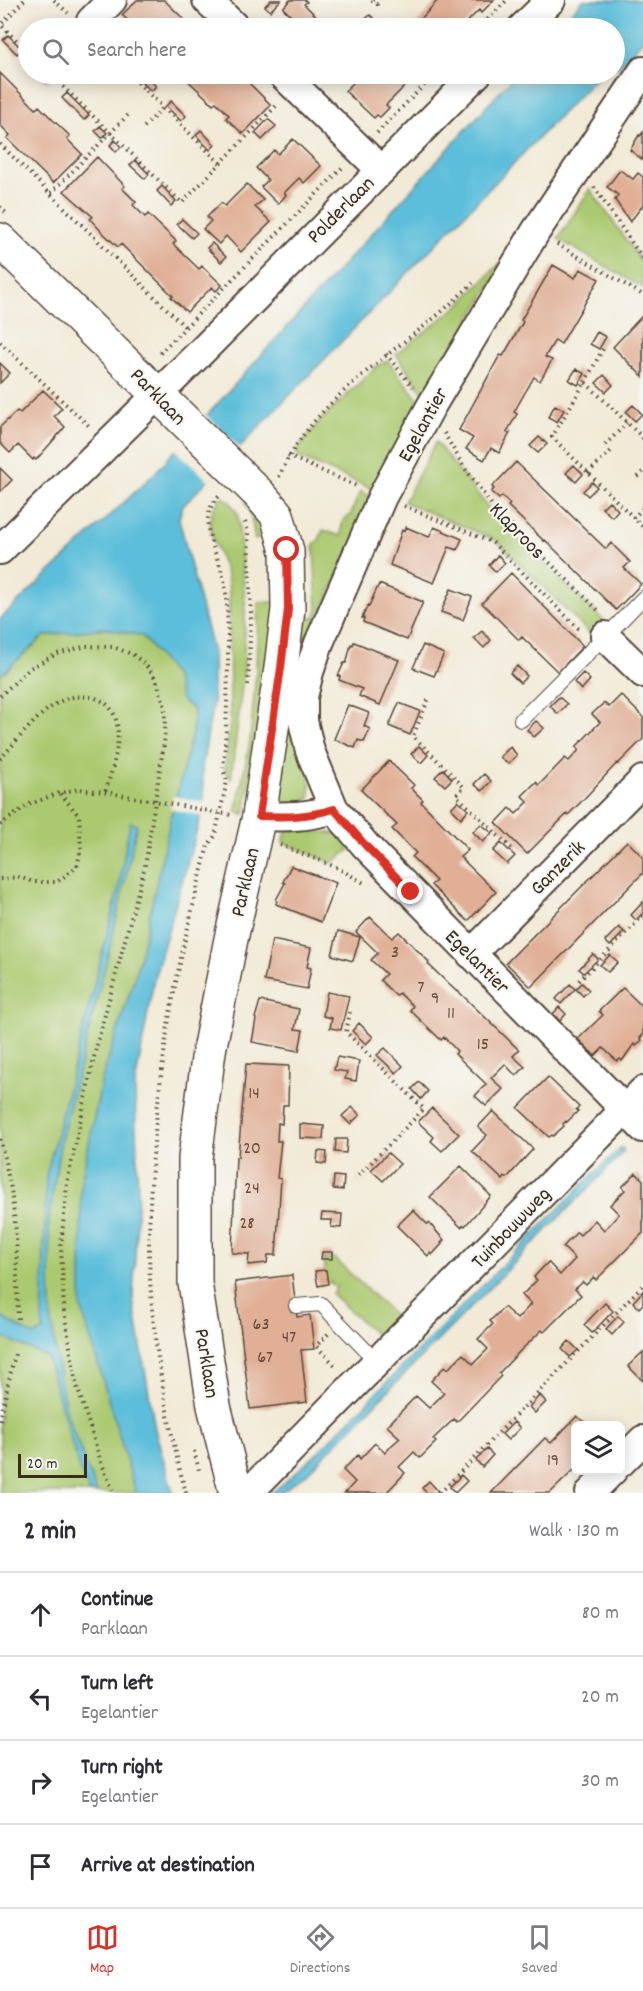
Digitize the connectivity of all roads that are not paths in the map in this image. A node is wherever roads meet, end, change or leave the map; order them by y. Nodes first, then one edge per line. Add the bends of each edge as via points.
1 (112, 0) edge
2 (207, 0) edge
3 (551, 0) edge
4 (95, 18) edge
5 (226, 18) edge
6 (532, 18) edge
7 (643, 70) edge
8 (293, 84) edge
9 (465, 84) edge
10 (370, 160) junction
11 (0, 240) edge
12 (158, 393) junction
13 (0, 550) edge
14 (643, 598) edge
15 (605, 636) junction
16 (643, 673) edge
17 (521, 720) dead end
18 (643, 780) edge
19 (334, 809) junction
20 (247, 822) junction
21 (471, 954) junction
22 (637, 1110) edge
23 (296, 1306) dead end
24 (377, 1362) junction
25 (643, 1440) edge
26 (625, 1459) edge
27 (608, 1475) edge
28 (236, 1493) edge
29 (248, 1493) edge
30 (590, 1493) edge

1 - 4 street
2 - 5 street
3 - 6 street
7 - 19 street, Egelantier via 536,231 430,408 382,497 319,643 303,697 303,721 310,751
8 - 10 street
9 - 10 street, Polderlaan
10 - 12 street, Polderlaan via 206,347
11 - 12 street, Parklaan
12 - 13 street, Polderlaan
12 - 20 street, Parklaan via 192,430 228,482 259,494 277,515 287,550 288,609 281,668
14 - 15 lane
15 - 16 street
15 - 17 lane
18 - 21 street, Ganzerik
19 - 20 street via 312,816
19 - 21 street, Egelantier
20 - 28 street, Parklaan via 195,1158 195,1283 214,1406
21 - 22 street, Egelantier
22 - 24 street, Tuinbouwweg
23 - 24 lane via 321,1304
24 - 29 street, Tuinbouwweg
25 - 26 street
27 - 30 street

